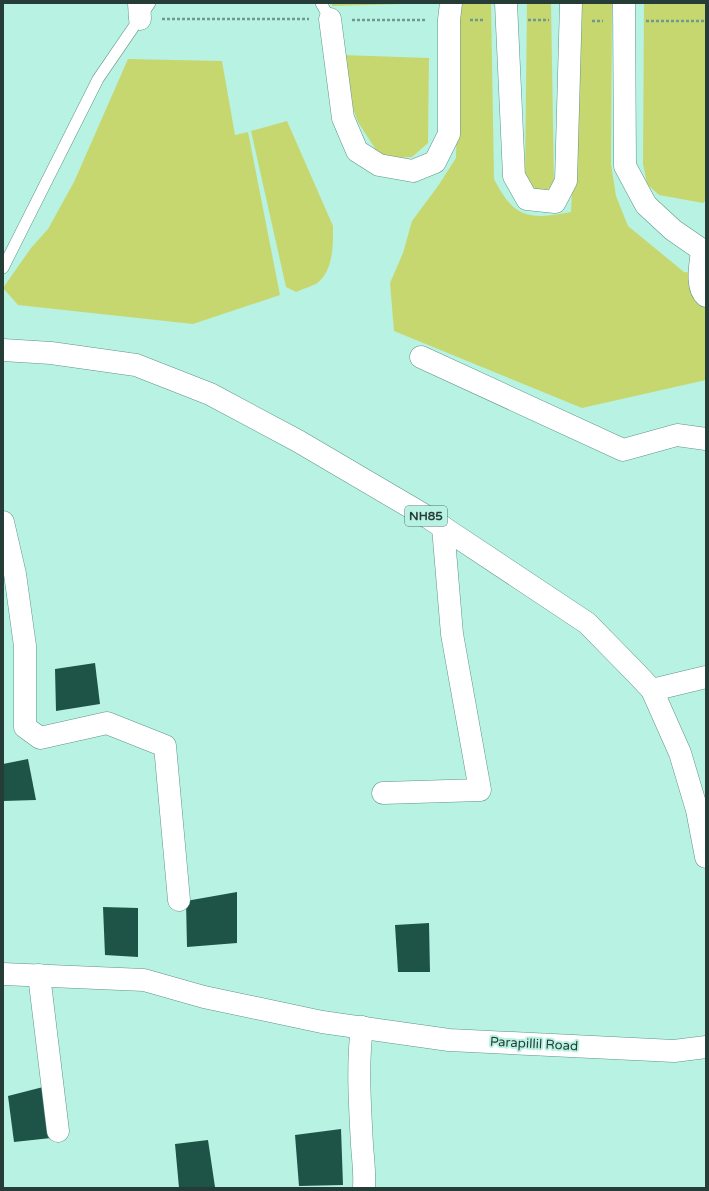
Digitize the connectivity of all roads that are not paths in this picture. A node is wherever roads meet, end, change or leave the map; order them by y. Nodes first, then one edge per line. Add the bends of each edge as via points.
1 (143, 8) edge
2 (326, 11) edge
3 (450, 11) edge
4 (506, 12) edge
5 (571, 12) edge
6 (624, 12) edge
7 (704, 250) edge
8 (3, 268) edge
9 (706, 296) edge
10 (3, 350) edge
11 (420, 357) dead end
12 (706, 439) edge
13 (3, 522) edge
14 (443, 527) junction
15 (706, 677) edge
16 (652, 690) junction
17 (383, 793) dead end
18 (706, 857) edge
19 (179, 900) dead end
20 (3, 974) edge
21 (39, 975) junction
22 (362, 1027) junction
23 (706, 1047) edge
24 (58, 1131) dead end
25 (364, 1188) edge

1 - 8 lane via 98,79
2 - 3 main road via 343,118 357,151 379,165 413,171 436,162 449,134
4 - 5 main road via 514,176 527,199 555,202 566,181
6 - 7 main road via 625,166 646,205 673,230
7 - 9 main road via 698,277
10 - 14 main road, NH85 via 51,353 136,365 210,394 298,441
11 - 12 main road via 623,450 677,435
13 - 19 main road via 15,574 25,646 25,726 40,738 106,723 165,746
14 - 16 main road, NH85 via 588,623
14 - 17 main road via 452,634 480,790
15 - 16 main road
16 - 18 main road, NH85 via 680,753 697,810
20 - 21 main road, Parapillil Road
21 - 22 main road, Parapillil Road via 144,980 211,999 322,1022
21 - 24 main road
22 - 23 main road, Parapillil Road via 449,1040 674,1051
22 - 25 main road via 359,1049

